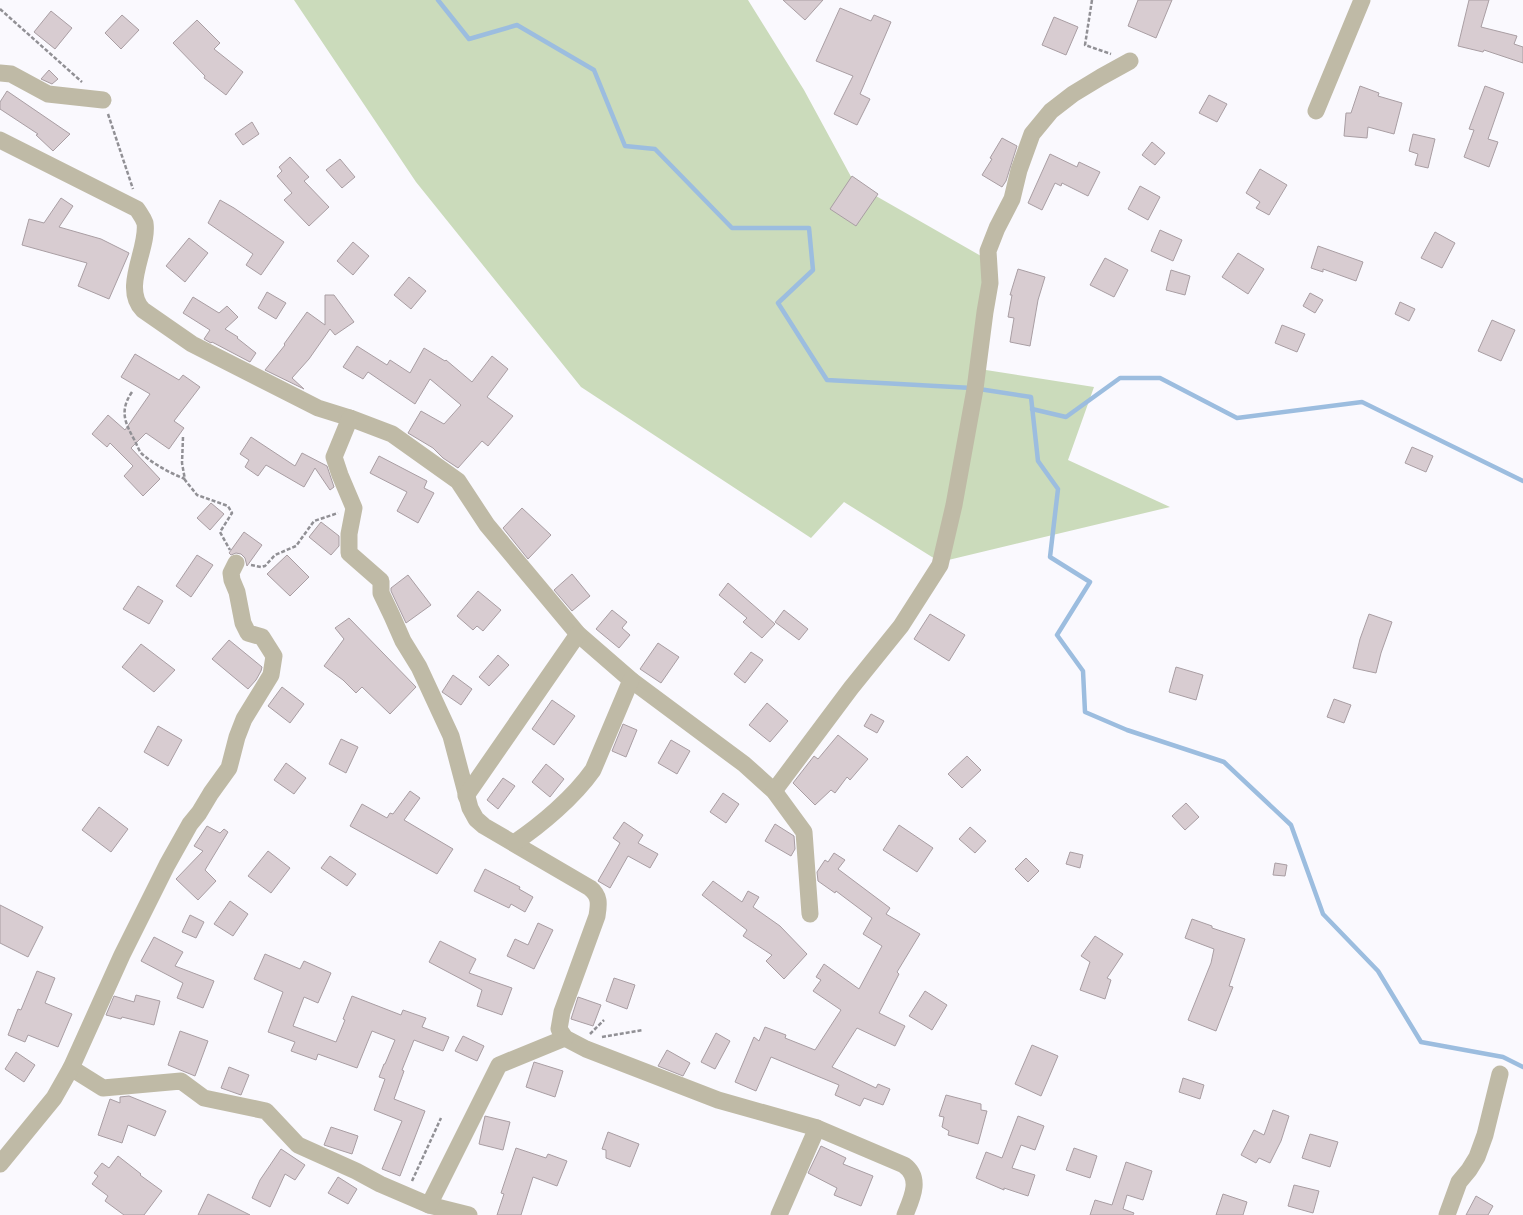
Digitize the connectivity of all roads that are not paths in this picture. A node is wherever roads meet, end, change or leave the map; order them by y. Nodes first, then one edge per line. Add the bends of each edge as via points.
1 (1362, 0) edge
2 (1130, 61) road end
3 (0, 73) edge
4 (103, 100) dead end
5 (1316, 110) dead end
6 (0, 140) edge
7 (350, 418) junction
8 (236, 563) road end
9 (578, 634) junction
10 (631, 680) junction
11 (774, 791) junction
12 (466, 796) junction
13 (514, 843) junction
14 (810, 914) dead end
15 (565, 1038) junction
16 (71, 1068) junction
17 (1500, 1074) dead end
18 (817, 1128) junction
19 (0, 1164) edge
20 (429, 1205) junction
21 (468, 1215) edge
22 (779, 1215) edge
23 (905, 1215) edge
24 (1447, 1215) edge

1 - 5 street
2 - 11 street via 1101,76 1051,110 1032,134 1012,199 988,251 990,283 975,389 954,505 940,565 901,626
3 - 4 street via 11,74 48,94
6 - 7 street via 137,209 145,227 135,291 138,305 143,310 192,344 318,408
7 - 9 street via 392,434 458,481 487,525
7 - 12 street via 334,457 354,508 349,534 349,553 381,581 381,593 451,736
8 - 16 street via 232,580 243,623 248,633 262,637 274,656 271,675 244,719 229,768 190,824 166,865
9 - 10 street
9 - 12 street
10 - 11 street via 744,764
10 - 13 street via 598,759 584,783 535,829
11 - 14 street via 804,832
12 - 13 street via 476,819
13 - 15 street via 590,888 598,898 597,916 562,1012 559,1029
15 - 18 street via 586,1049 718,1100
15 - 20 street via 499,1065
16 - 19 street via 54,1098
16 - 20 street via 103,1088 182,1081 204,1098 266,1111 298,1145
17 - 24 street via 1477,1157 1458,1182
18 - 22 street
18 - 23 street via 897,1161 910,1169 914,1175 913,1194
20 - 21 street

